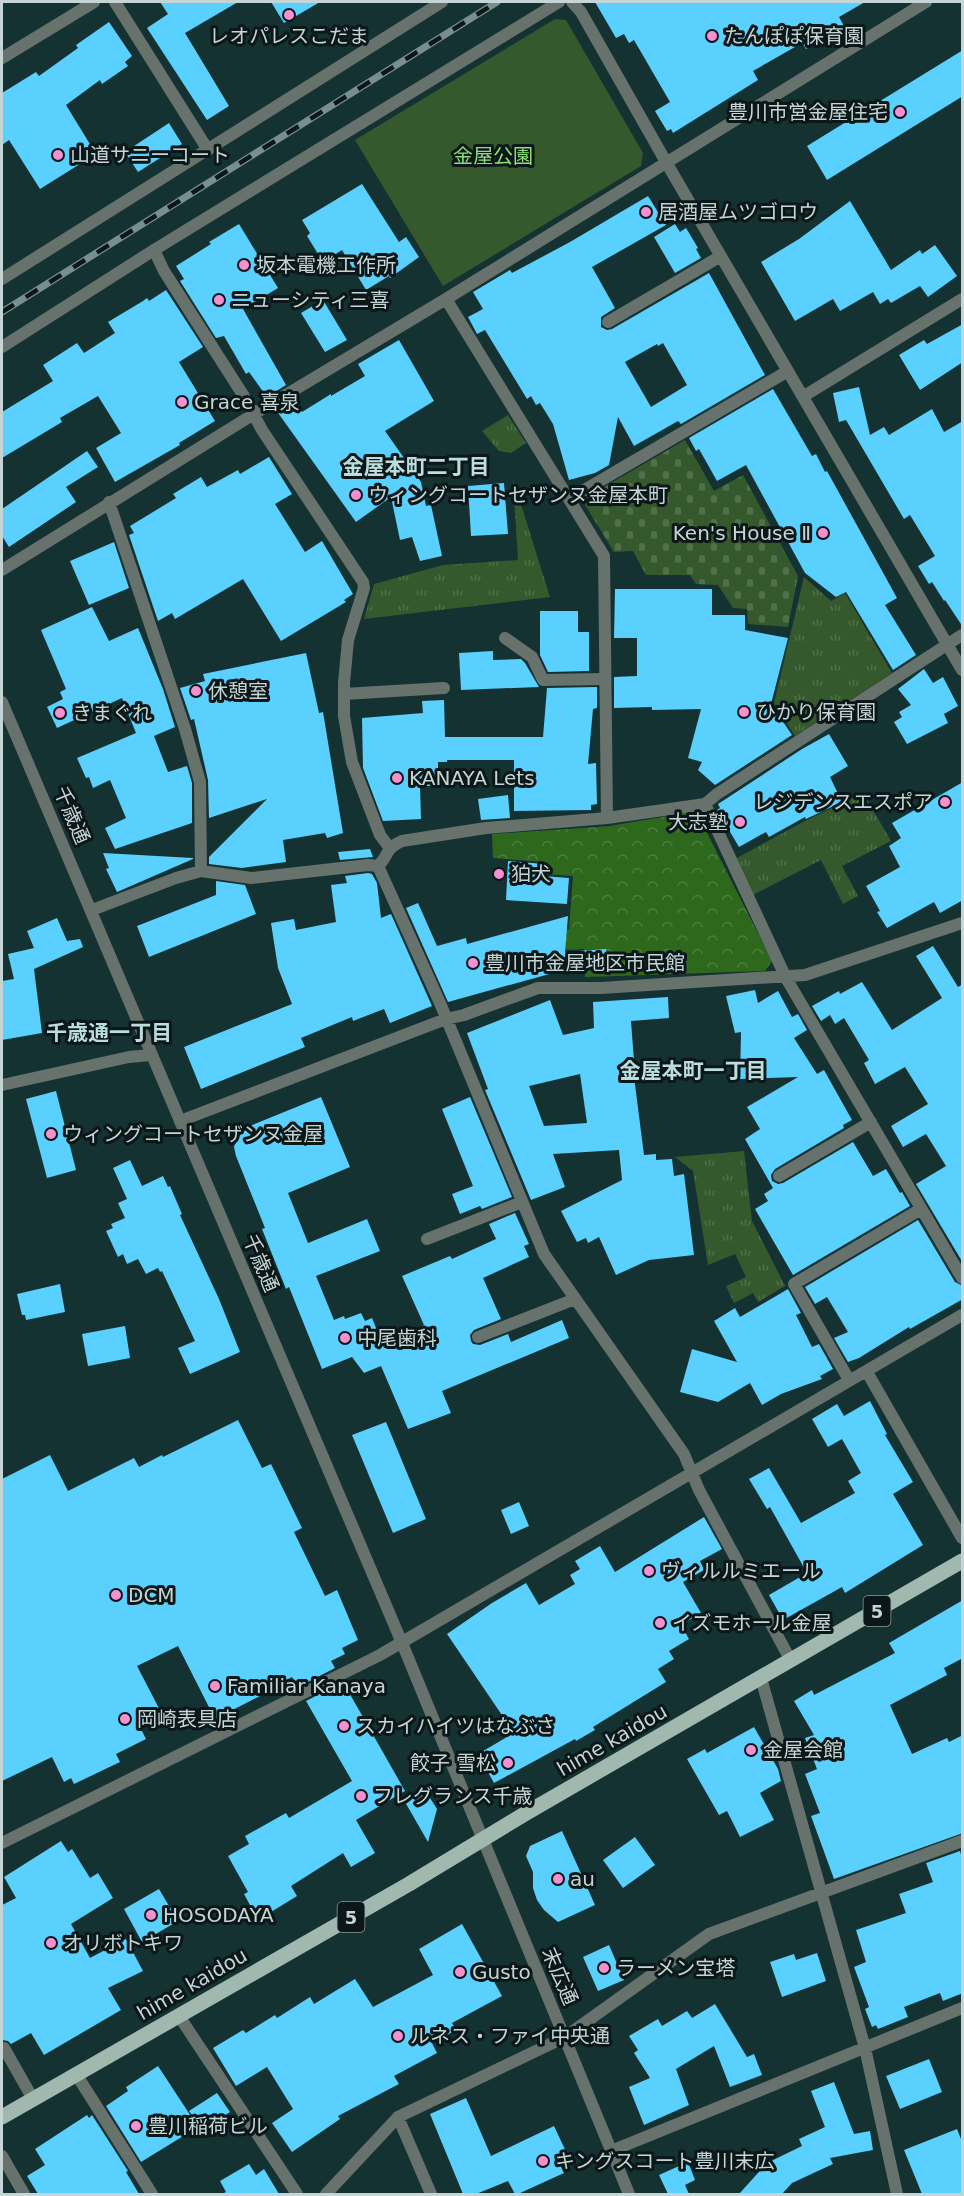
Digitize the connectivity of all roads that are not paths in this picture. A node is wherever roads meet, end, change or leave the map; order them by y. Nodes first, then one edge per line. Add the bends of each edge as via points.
1 (94, 2) edge
2 (115, 2) edge
3 (442, 2) edge
4 (559, 2) edge
5 (572, 2) edge
6 (926, 2) edge
7 (2, 58) edge
8 (208, 150) junction
9 (666, 162) junction
10 (154, 250) junction
11 (721, 256) junction
12 (2, 279) edge
13 (446, 299) junction
14 (963, 299) edge
15 (608, 322) dead end
16 (2, 347) edge
17 (788, 371) junction
18 (804, 396) junction
19 (254, 414) junction
20 (569, 499) junction
21 (109, 502) junction
22 (2, 570) edge
23 (963, 635) edge
24 (505, 638) dead end
25 (948, 645) junction
26 (963, 670) edge
27 (606, 679) junction
28 (444, 688) dead end
29 (344, 694) junction
30 (2, 702) edge
31 (705, 804) junction
32 (607, 818) junction
33 (389, 847) junction
34 (378, 866) junction
35 (201, 871) junction
36 (92, 910) junction
37 (963, 923) edge
38 (786, 978) junction
39 (446, 1019) junction
40 (151, 1055) junction
41 (2, 1085) edge
42 (180, 1121) junction
43 (871, 1122) junction
44 (778, 1176) dead end
45 (522, 1202) junction
46 (921, 1209) junction
47 (427, 1239) dead end
48 (963, 1278) edge
49 (575, 1299) junction
50 (963, 1315) edge
51 (478, 1337) dead end
52 (867, 1372) junction
53 (849, 1380) junction
54 (693, 1473) junction
55 (963, 1538) edge
56 (963, 1561) edge
57 (402, 1643) junction
58 (791, 1660) junction
59 (761, 1678) junction
60 (484, 1839) junction
61 (963, 1841) edge
62 (2, 1843) edge
63 (822, 1894) junction
64 (963, 2008) edge
65 (178, 2016) junction
66 (565, 2037) junction
67 (4, 2048) dead end
68 (865, 2048) junction
69 (76, 2074) junction
70 (33, 2099) junction
71 (2, 2117) edge
72 (398, 2117) junction
73 (611, 2151) junction
74 (2, 2156) edge
75 (24, 2194) edge
76 (152, 2194) edge
77 (297, 2194) edge
78 (327, 2194) edge
79 (431, 2194) edge
80 (629, 2194) edge
81 (897, 2194) edge

1 - 7 street
2 - 8 street
3 - 8 street
4 - 10 street
5 - 9 street
6 - 9 street
8 - 12 street
9 - 11 street
9 - 13 street
10 - 16 street
10 - 19 street
11 - 15 street
11 - 17 street
13 - 19 street
13 - 20 street
14 - 18 street
17 - 18 street
17 - 20 street
18 - 25 street
19 - 21 street
19 - 29 street via 363,582 348,640
20 - 27 street via 604,556
21 - 22 street
21 - 35 street via 200,782
23 - 25 street
24 - 27 street via 532,657 543,680
25 - 26 street
25 - 31 street
27 - 32 street
28 - 29 street
29 - 33 street via 352,762 380,835
30 - 36 street, 千歳通
31 - 32 street
31 - 38 street
32 - 33 street via 486,828 402,841
33 - 34 street
34 - 35 street via 251,878
34 - 39 street
35 - 36 street
36 - 40 street, 千歳通
37 - 38 street
38 - 39 street via 538,988
38 - 43 street
39 - 42 street
39 - 45 street
40 - 41 street
40 - 42 street, 千歳通
42 - 57 street, 千歳通
43 - 44 street
43 - 46 street
45 - 47 street
45 - 49 street via 544,1254
46 - 48 street
46 - 53 street via 794,1284
49 - 51 street
49 - 54 street via 684,1454
50 - 52 street
52 - 53 street
52 - 55 street
53 - 54 street
54 - 57 street
54 - 58 street
56 - 58 main road, hime kaidou / 5
57 - 60 street, 千歳通
57 - 62 street
58 - 59 main road, hime kaidou / 5
59 - 60 main road, hime kaidou / 5
59 - 63 street
60 - 65 main road, hime kaidou / 5
60 - 66 street, 末広通
61 - 63 street
63 - 66 street via 710,1934
63 - 68 street
64 - 68 street
65 - 69 main road, hime kaidou / 5
65 - 77 street
66 - 72 street
66 - 73 street, 末広通
67 - 70 street
68 - 73 street
68 - 81 street
69 - 70 main road, hime kaidou / 5
69 - 76 street
70 - 71 main road, hime kaidou / 5
72 - 78 street
72 - 79 street
73 - 80 street, 末広通
74 - 75 street

